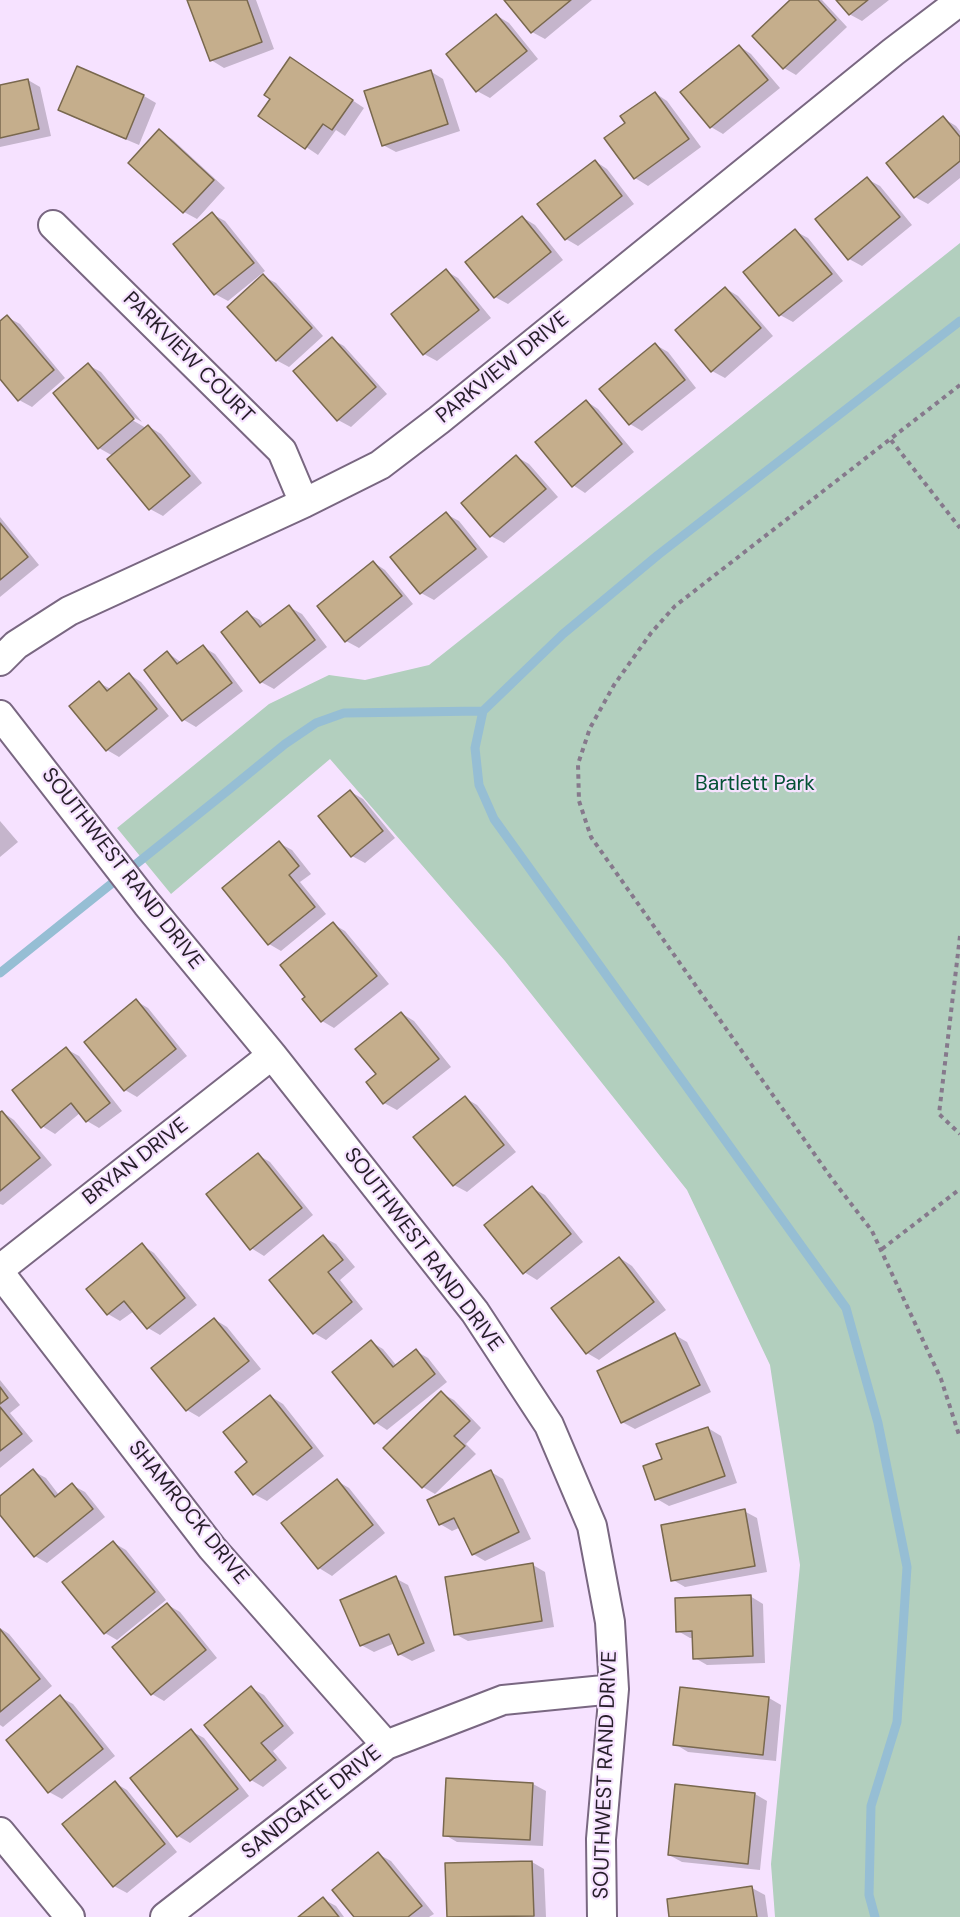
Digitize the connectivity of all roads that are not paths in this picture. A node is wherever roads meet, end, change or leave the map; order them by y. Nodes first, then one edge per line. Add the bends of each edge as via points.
1 (960, 1) edge
2 (53, 225) dead end
3 (304, 503) junction
4 (0, 661) edge
5 (0, 715) edge
6 (272, 1055) junction
7 (0, 1271) edge
8 (614, 1689) junction
9 (386, 1745) junction
10 (0, 1832) edge
11 (70, 1917) edge
12 (165, 1917) edge
13 (602, 1917) edge

1 - 3 street, PARKVIEW DRIVE via 431,426 380,465
2 - 3 street, PARKVIEW COURT via 282,451
3 - 4 street, PARKVIEW DRIVE via 69,611 16,645
5 - 6 street, SOUTHWEST RAND DRIVE via 147,904
6 - 7 street, BRYAN DRIVE
6 - 8 street, SOUTHWEST RAND DRIVE via 475,1312 549,1425 592,1526 610,1622
7 - 9 street, SHAMROCK DRIVE via 212,1548
8 - 9 street, SANDGATE DRIVE via 503,1700
8 - 13 street, SOUTHWEST RAND DRIVE via 601,1839
9 - 12 street, SANDGATE DRIVE
10 - 11 street

